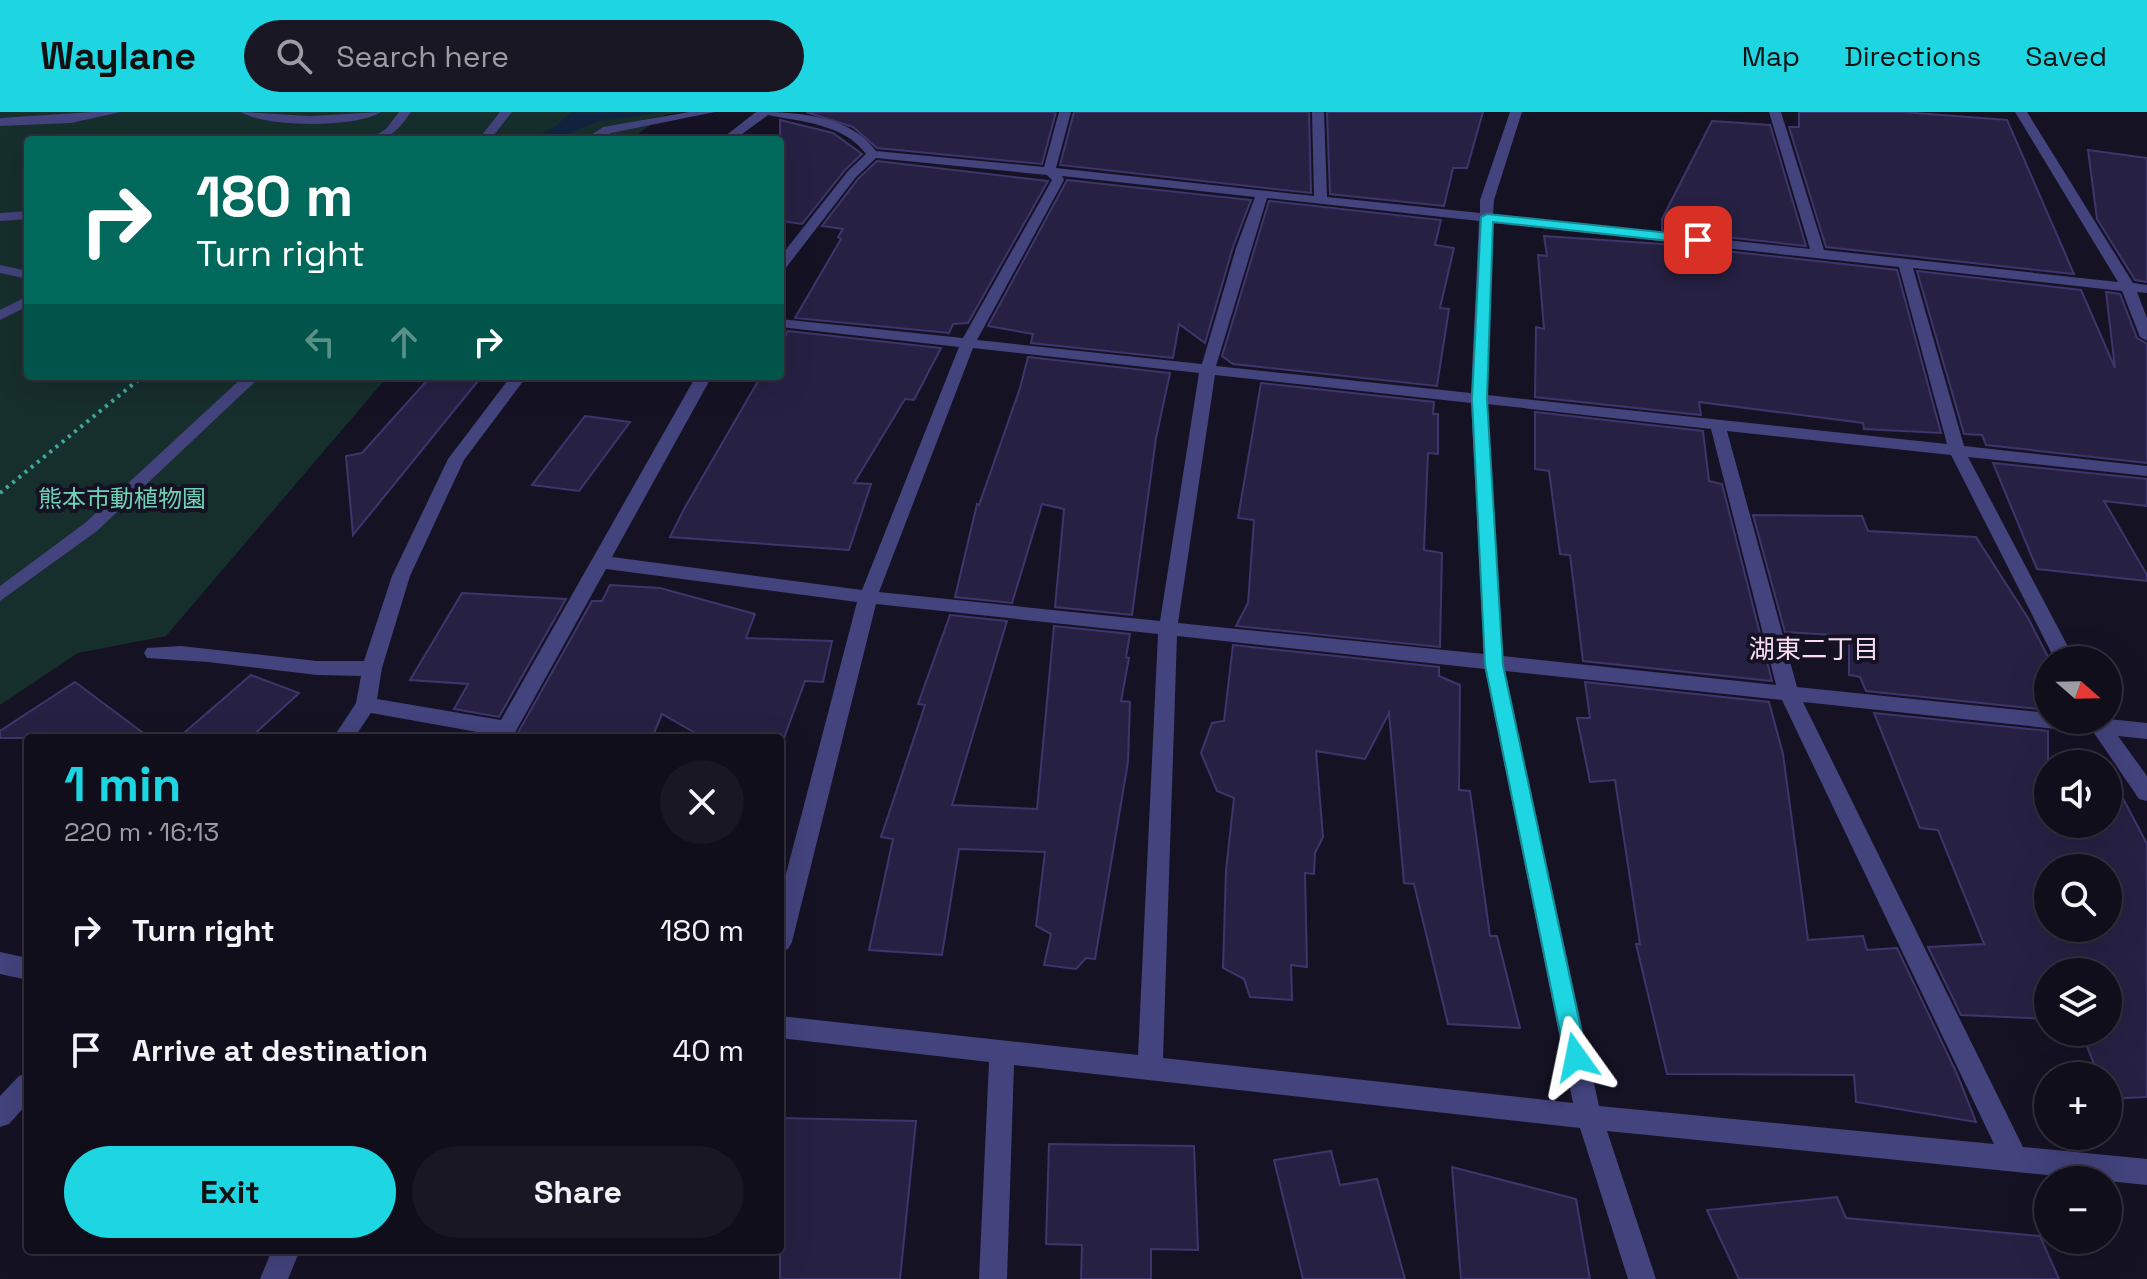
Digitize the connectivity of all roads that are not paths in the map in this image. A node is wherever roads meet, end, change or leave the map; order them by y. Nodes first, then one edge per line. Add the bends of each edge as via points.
1 (115, 112) edge
2 (247, 112) edge
3 (375, 112) edge
4 (405, 112) edge
5 (506, 112) edge
6 (709, 112) edge
7 (764, 112) edge
8 (772, 112) edge
9 (1065, 112) edge
10 (1318, 112) edge
11 (1516, 112) edge
12 (1775, 112) edge
13 (2021, 112) edge
14 (0, 122) edge
15 (382, 136) edge
16 (487, 136) edge
17 (597, 136) edge
18 (731, 136) edge
19 (873, 155) junction
20 (1050, 170) junction
21 (1263, 193) junction
22 (1321, 200) junction
23 (24, 215) edge
24 (0, 217) edge
25 (1487, 217) junction
26 (1818, 253) junction
27 (784, 261) edge
28 (1905, 263) junction
29 (0, 269) edge
30 (24, 274) edge
31 (2128, 287) junction
32 (2147, 289) edge
33 (24, 302) edge
34 (0, 316) edge
35 (784, 323) edge
36 (2147, 337) edge
37 (968, 342) junction
38 (1208, 368) junction
39 (249, 380) edge
40 (516, 380) edge
41 (702, 380) edge
42 (1479, 399) junction
43 (1718, 426) junction
44 (1957, 451) junction
45 (2147, 471) edge
46 (600, 562) junction
47 (0, 595) edge
48 (868, 597) junction
49 (1168, 628) junction
50 (2058, 646) edge
51 (154, 653) dead end
52 (1494, 665) junction
53 (372, 668) junction
54 (1788, 692) junction
55 (366, 705) junction
56 (2034, 717) edge
57 (2122, 727) edge
58 (2147, 731) edge
59 (504, 733) edge
60 (346, 734) edge
61 (2106, 734) edge
62 (2147, 793) edge
63 (784, 926) edge
64 (0, 963) edge
65 (24, 968) edge
66 (784, 1027) edge
67 (1002, 1051) junction
68 (1150, 1067) junction
69 (24, 1089) edge
70 (0, 1115) edge
71 (1589, 1117) junction
72 (2015, 1159) junction
73 (2147, 1172) edge
74 (284, 1254) edge
75 (274, 1279) edge
76 (993, 1279) edge
77 (1642, 1279) edge

1 - 14 street
2 - 3 street via 287,120 341,121
4 - 15 street
5 - 16 street
6 - 17 street
7 - 18 street
8 - 19 street via 821,121 869,146
9 - 20 street
10 - 22 street
11 - 25 street via 1487,200
12 - 26 street
13 - 31 street
19 - 20 street
19 - 27 street
20 - 21 street
20 - 37 street via 1058,180
21 - 22 street
21 - 38 street
22 - 25 street
23 - 24 street
25 - 26 street
25 - 42 street
26 - 28 street
28 - 31 street
28 - 44 street
29 - 30 street
31 - 32 street
31 - 36 street
33 - 34 street
35 - 37 street
37 - 38 street
37 - 48 street
38 - 42 street
38 - 49 street
39 - 47 street via 91,527
40 - 53 street via 456,459 401,576
41 - 46 street
42 - 43 street
42 - 52 street
43 - 44 street
43 - 54 street
44 - 45 street
44 - 50 street
46 - 48 street
46 - 59 street
48 - 49 street
48 - 63 street
49 - 52 street
49 - 68 street
51 - 53 street via 188,651 298,668
52 - 54 street
52 - 71 street
53 - 55 street
54 - 56 street
54 - 72 street
55 - 59 street
55 - 60 street
57 - 58 street
61 - 62 street
64 - 65 street
66 - 67 street
67 - 68 street
67 - 76 street
68 - 71 street
69 - 70 street
71 - 72 street
71 - 77 street
72 - 73 street
74 - 75 street

